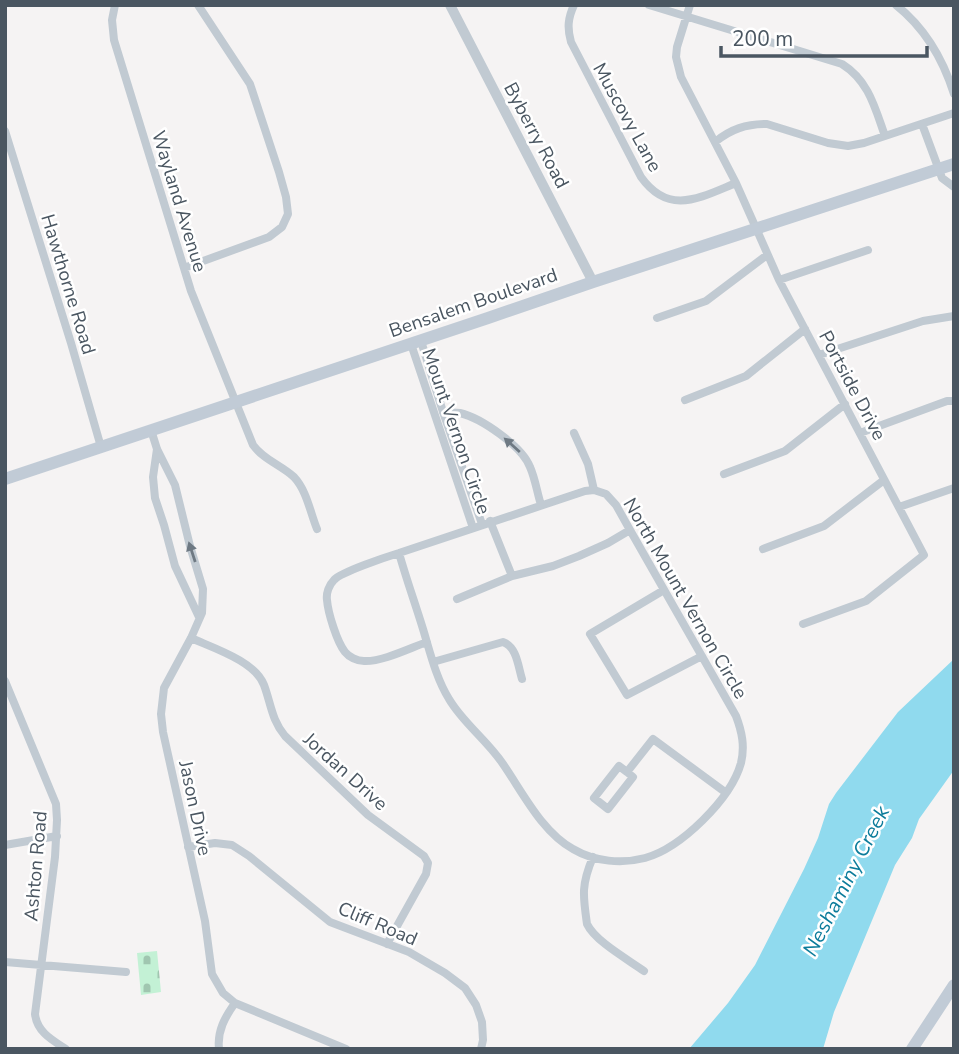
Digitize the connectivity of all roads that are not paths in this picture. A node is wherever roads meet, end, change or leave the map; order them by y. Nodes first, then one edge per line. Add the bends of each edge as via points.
1 (116, 5) edge
2 (198, 5) edge
3 (450, 5) edge
4 (574, 5) edge
5 (649, 5) edge
6 (690, 5) edge
7 (896, 5) edge
8 (686, 16) junction
9 (954, 94) edge
10 (954, 113) edge
11 (922, 124) junction
12 (5, 131) edge
13 (885, 136) junction
14 (715, 142) junction
15 (954, 164) edge
16 (938, 169) junction
17 (736, 183) junction
18 (954, 187) edge
19 (755, 229) junction
20 (868, 250) dead end
21 (767, 255) junction
22 (184, 268) junction
23 (779, 280) junction
24 (593, 282) junction
25 (954, 316) edge
26 (657, 318) dead end
27 (805, 329) junction
28 (416, 342) junction
29 (819, 355) junction
30 (685, 400) dead end
31 (954, 401) edge
32 (236, 402) junction
33 (845, 404) junction
34 (443, 412) junction
35 (151, 430) junction
36 (574, 433) dead end
37 (860, 433) junction
38 (101, 447) junction
39 (157, 449) junction
40 (724, 474) dead end
41 (5, 479) edge
42 (884, 480) junction
43 (954, 488) edge
44 (594, 490) junction
45 (541, 505) junction
46 (899, 508) junction
47 (481, 525) junction
48 (317, 529) dead end
49 (630, 530) junction
50 (763, 549) dead end
51 (399, 552) junction
52 (512, 576) junction
53 (664, 590) junction
54 (457, 599) dead end
55 (199, 617) junction
56 (803, 624) dead end
57 (191, 638) junction
58 (427, 642) junction
59 (702, 656) junction
60 (433, 662) junction
61 (522, 679) dead end
62 (5, 681) edge
63 (627, 772) junction
64 (725, 792) junction
65 (57, 836) junction
66 (5, 845) edge
67 (188, 847) junction
68 (593, 857) junction
69 (387, 944) junction
70 (5, 962) edge
71 (41, 966) junction
72 (643, 971) dead end
73 (126, 972) dead end
74 (954, 985) edge
75 (235, 1003) junction
76 (66, 1049) edge
77 (219, 1049) edge
78 (346, 1049) edge
79 (481, 1049) edge
80 (912, 1049) edge

1 - 22 street, Wayland Avenue via 111,20 114,40
2 - 22 street via 250,84 288,214 282,227 269,237
3 - 24 street, Byberry Road
4 - 17 street, Muscovy Lane via 570,42 645,184 658,195 680,201
5 - 8 street
6 - 8 street
7 - 9 street via 930,42
8 - 13 street via 842,64 867,88
8 - 14 street via 677,67
10 - 11 street
11 - 13 street
11 - 16 street
12 - 38 street, Hawthorne Road
13 - 14 street via 836,145 757,124 730,131
14 - 17 street
15 - 16 main road, Bensalem Boulevard
16 - 18 street
16 - 19 main road, Bensalem Boulevard
17 - 19 street
19 - 21 street, Portside Drive
19 - 24 main road, Bensalem Boulevard
20 - 23 street
21 - 23 street, Portside Drive
21 - 26 street via 706,301
22 - 32 street, Wayland Avenue
23 - 27 street, Portside Drive
24 - 28 main road, Bensalem Boulevard
25 - 29 street via 923,321
27 - 29 street, Portside Drive
27 - 30 street via 746,376
28 - 32 main road, Bensalem Boulevard
28 - 34 street, Mount Vernon Circle
28 - 47 street, Mount Vernon Circle
29 - 33 street, Portside Drive
31 - 37 street
32 - 35 main road, Bensalem Boulevard
32 - 48 street, Wayland Avenue via 253,445 301,487
33 - 37 street, Portside Drive
33 - 40 street via 785,451
45 -> 34 street via 523,454 501,434 475,420
34 - 47 street, Mount Vernon Circle
35 - 38 main road, Bensalem Boulevard
35 - 39 street, Jason Drive
36 - 44 street
37 - 42 street, Portside Drive
38 - 41 main road, Bensalem Boulevard
55 -> 39 street, Jason Drive via 201,580 174,485
39 - 55 street, Jason Drive via 155,498 175,566
42 - 46 street, Portside Drive
42 - 50 street via 824,526
43 - 46 street
44 - 45 street
44 - 49 street, North Mount Vernon Circle via 610,498
45 - 47 street
46 - 56 street, Portside Drive via 924,555 866,601
47 - 51 street
47 - 52 street
49 - 52 street via 579,556
49 - 53 street, North Mount Vernon Circle
51 - 58 street
51 - 58 street via 337,577 327,595 329,612 344,650 357,660 374,660
52 - 54 street
53 - 59 street, North Mount Vernon Circle
53 - 59 street via 590,634 627,695
55 - 57 street, Jason Drive
57 - 67 street, Jason Drive via 164,688 161,714
57 - 69 street, Jordan Drive via 254,671 285,736 361,808 426,860 426,874
58 - 60 street
59 - 64 street, North Mount Vernon Circle via 736,716 743,738 738,772
60 - 61 street via 503,642 513,648
60 - 68 street via 458,713 498,756 551,832 559,841
62 - 65 street, Ashton Road via 56,804
63 - 63 street via 619,766 594,798 608,809 633,777
63 - 64 street via 653,739
64 - 68 street, North Mount Vernon Circle via 684,837 650,856 621,861
65 - 66 street
65 - 71 street, Ashton Road
67 - 69 street, Cliff Road via 232,845 330,922
67 - 75 street, Jason Drive via 212,974
68 - 72 street via 583,888 589,929
69 - 79 street, Cliff Road via 410,952 465,988 482,1023
70 - 71 street
71 - 73 street
71 - 76 street, Ashton Road via 36,1021 43,1033
74 - 80 main road
75 - 77 street via 221,1027
75 - 78 street

